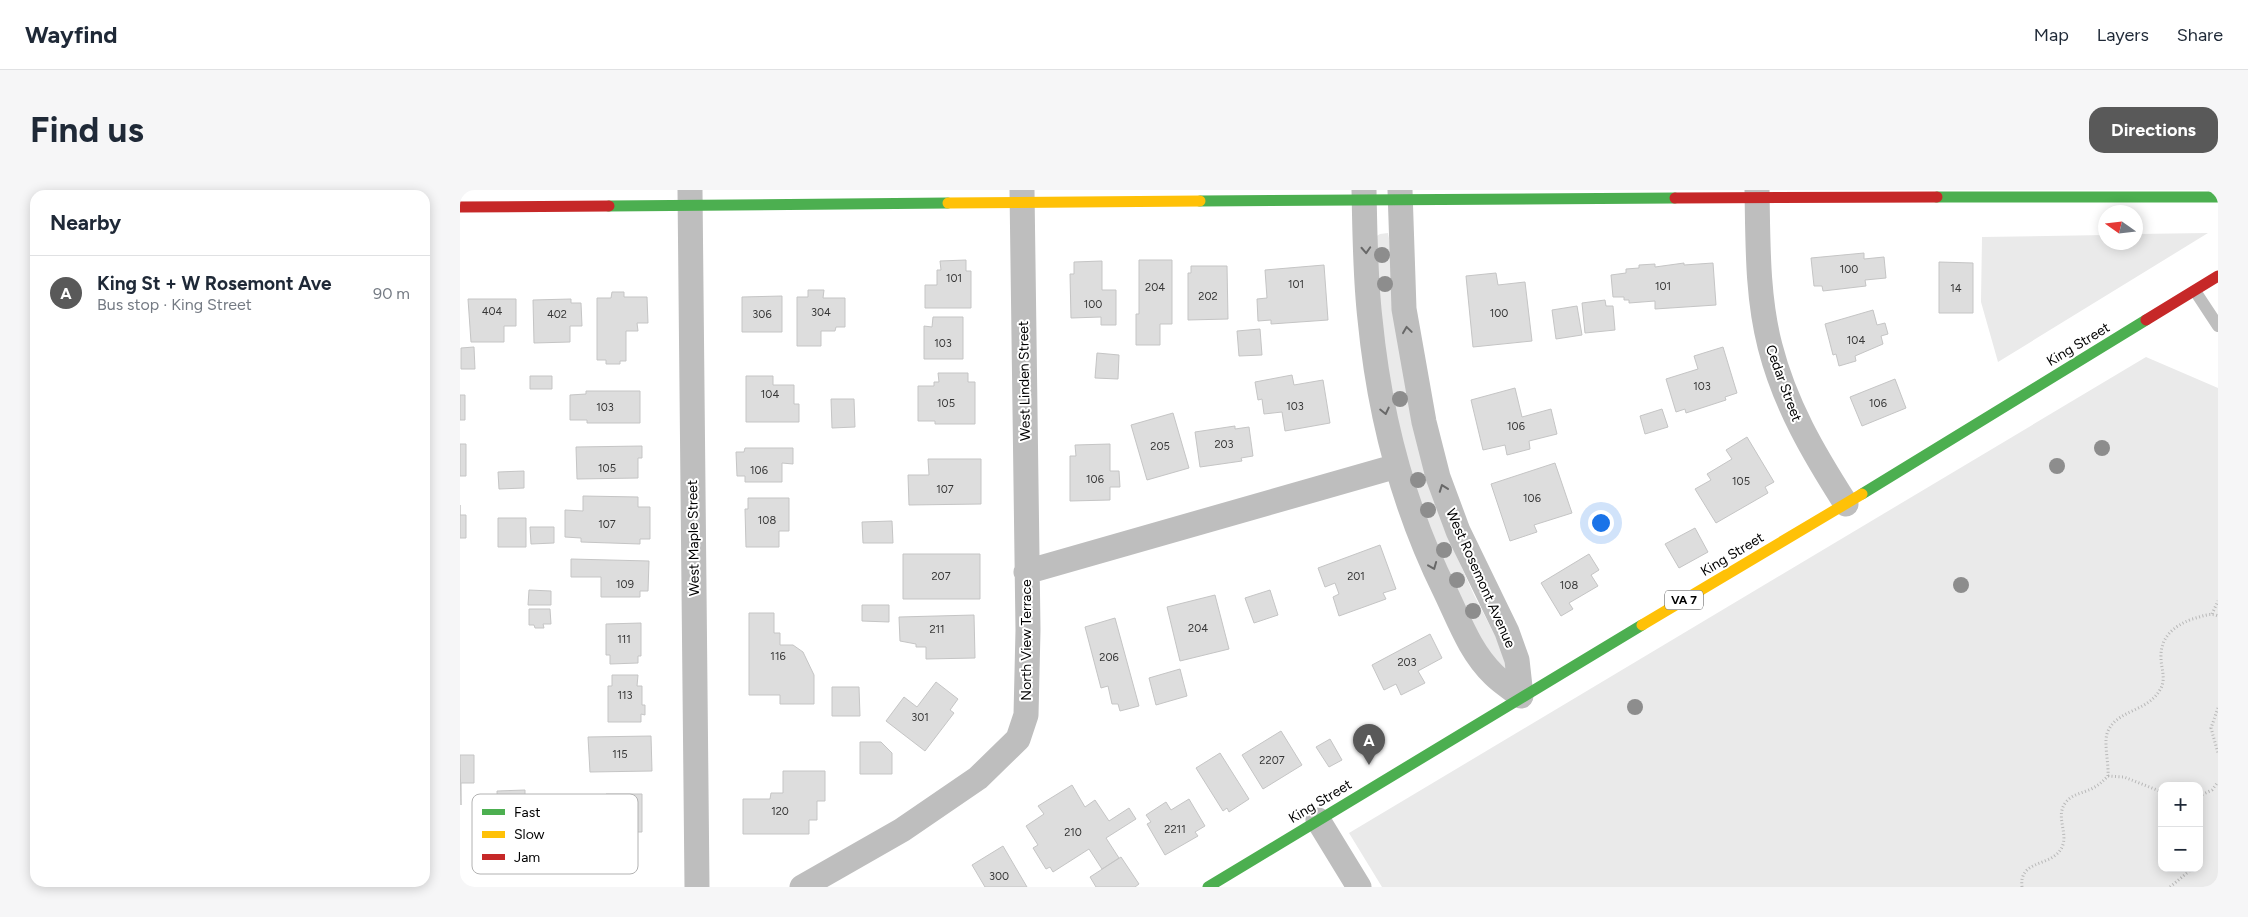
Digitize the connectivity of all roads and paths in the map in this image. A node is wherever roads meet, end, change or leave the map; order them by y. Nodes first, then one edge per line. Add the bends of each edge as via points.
1 (1757, 194) edge
2 (1364, 196) edge
3 (1400, 196) edge
4 (1022, 197) edge
5 (2218, 197) edge
6 (691, 198) edge
7 (460, 208) edge
8 (2218, 276) edge
9 (2195, 291) junction
10 (2218, 326) edge
11 (1397, 466) junction
12 (1846, 504) junction
13 (1026, 572) junction
14 (2218, 601) edge
15 (2212, 614) junction
16 (2218, 616) edge
17 (1521, 696) junction
18 (2218, 708) edge
19 (2218, 753) edge
20 (2108, 776) junction
21 (2218, 782) edge
22 (2158, 790) edge
23 (2203, 794) edge
24 (1318, 820) junction
25 (2188, 872) edge
26 (697, 887) edge
27 (802, 887) edge
28 (1208, 887) edge
29 (1359, 887) edge
30 (2022, 887) edge
31 (2170, 887) edge

1 - 3 street
1 - 5 street
1 - 12 street, Cedar Street via 1762,298 1770,346 1787,397 1808,444
2 - 3 street
2 - 4 street
2 -> 11 street via 1370,318 1379,386
17 -> 3 street, West Rosemont Avenue via 1517,660 1507,632 1458,531 1438,476 1424,422 1404,309
4 - 6 street
4 - 13 street, West Linden Street
6 - 7 street
6 - 26 street, West Maple Street
8 - 9 street, King Street / VA 7
9 - 10 lane
9 - 12 street, King Street / VA 7
11 - 13 street, North View Terrace
11 -> 17 street via 1435,572 1474,650 1494,675
12 - 17 street, King Street / VA 7
13 - 27 street, North View Terrace via 1026,716 1018,739 978,778 902,830
14 - 15 path
15 - 16 path
15 - 20 path via 2182,623 2166,635 2161,657 2164,675 2155,698 2119,718 2108,731 2105,746 2109,758
17 - 24 street, King Street / VA 7
18 - 19 path via 2211,728
20 - 22 path via 2124,777
20 - 30 path via 2092,789 2066,802 2060,812 2065,836 2063,845 2057,854 2034,864 2024,873
21 - 23 path
24 - 28 street, King Street / VA 7
24 - 29 street
25 - 31 path

